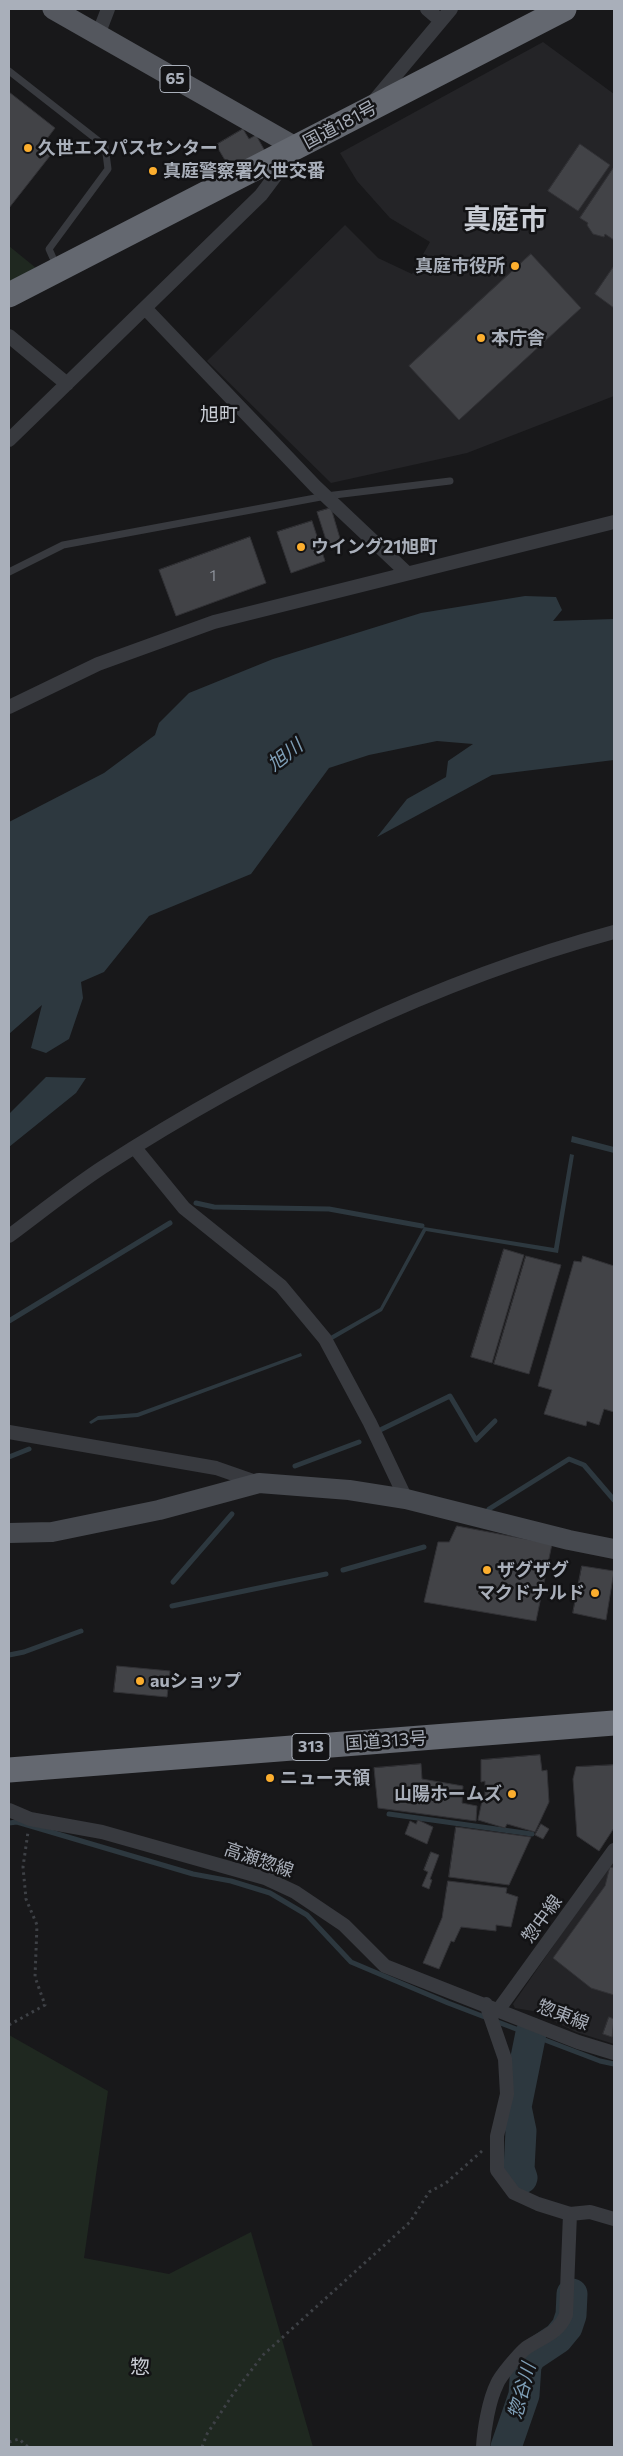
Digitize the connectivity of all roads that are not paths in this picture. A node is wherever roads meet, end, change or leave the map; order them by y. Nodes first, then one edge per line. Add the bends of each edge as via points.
1 (53, 9) edge
2 (108, 9) edge
3 (427, 9) edge
4 (451, 9) edge
5 (564, 9) edge
6 (441, 20) junction
7 (98, 35) junction
8 (9, 71) edge
9 (365, 111) junction
10 (297, 148) junction
11 (251, 171) junction
12 (261, 195) junction
13 (58, 269) junction
14 (9, 295) edge
15 (145, 308) junction
16 (9, 336) edge
17 (67, 384) junction
18 (9, 440) edge
19 (450, 481) dead end
20 (326, 496) junction
21 (614, 522) edge
22 (9, 572) edge
23 (407, 573) junction
24 (9, 707) edge
25 (614, 932) edge
26 (591, 938) junction
27 (614, 940) edge
28 (135, 1148) junction
29 (9, 1236) edge
30 (9, 1432) edge
31 (259, 1483) junction
32 (406, 1500) junction
33 (9, 1533) edge
34 (614, 1549) edge
35 (614, 1723) edge
36 (9, 1770) edge
37 (9, 1810) edge
38 (614, 1850) edge
39 (492, 2007) junction
40 (614, 2053) edge
41 (570, 2214) junction
42 (614, 2219) edge
43 (483, 2447) edge

1 - 7 main road, 65
2 - 7 street
3 - 6 street
4 - 6 street
5 - 9 highway, 国道181号
6 - 9 street
7 - 10 main road, 65
8 - 13 lane via 105,146 108,169 49,249
9 - 10 highway, 国道181号
10 - 11 highway, 国道181号
10 - 12 street
11 - 12 street
11 - 13 highway, 国道181号
12 - 15 street
13 - 14 highway, 国道181号
15 - 17 street
15 - 20 street
16 - 17 street
17 - 18 street
19 - 20 lane
20 - 22 lane via 63,546
20 - 23 street
21 - 23 street
23 - 24 street via 214,622 98,664
25 - 26 street
26 - 27 street
26 - 28 street via 386,1012 266,1072
28 - 29 street
28 - 32 street via 184,1208 281,1286 325,1340 370,1423
30 - 31 street via 216,1468
31 - 32 street via 349,1490
31 - 33 street via 159,1510 62,1530
32 - 34 street
35 - 36 highway, 国道313号 / 313
37 - 39 street, 高瀬惣線 via 30,1819 102,1832 265,1878 295,1892 344,1924 385,1966
38 - 39 street, 惣中線
39 - 40 street, 惣東線
39 - 41 street via 505,2059 507,2094 497,2136 497,2170 514,2193
41 - 42 street via 590,2212
41 - 43 street via 566,2315 562,2324 549,2336 526,2349 497,2383

